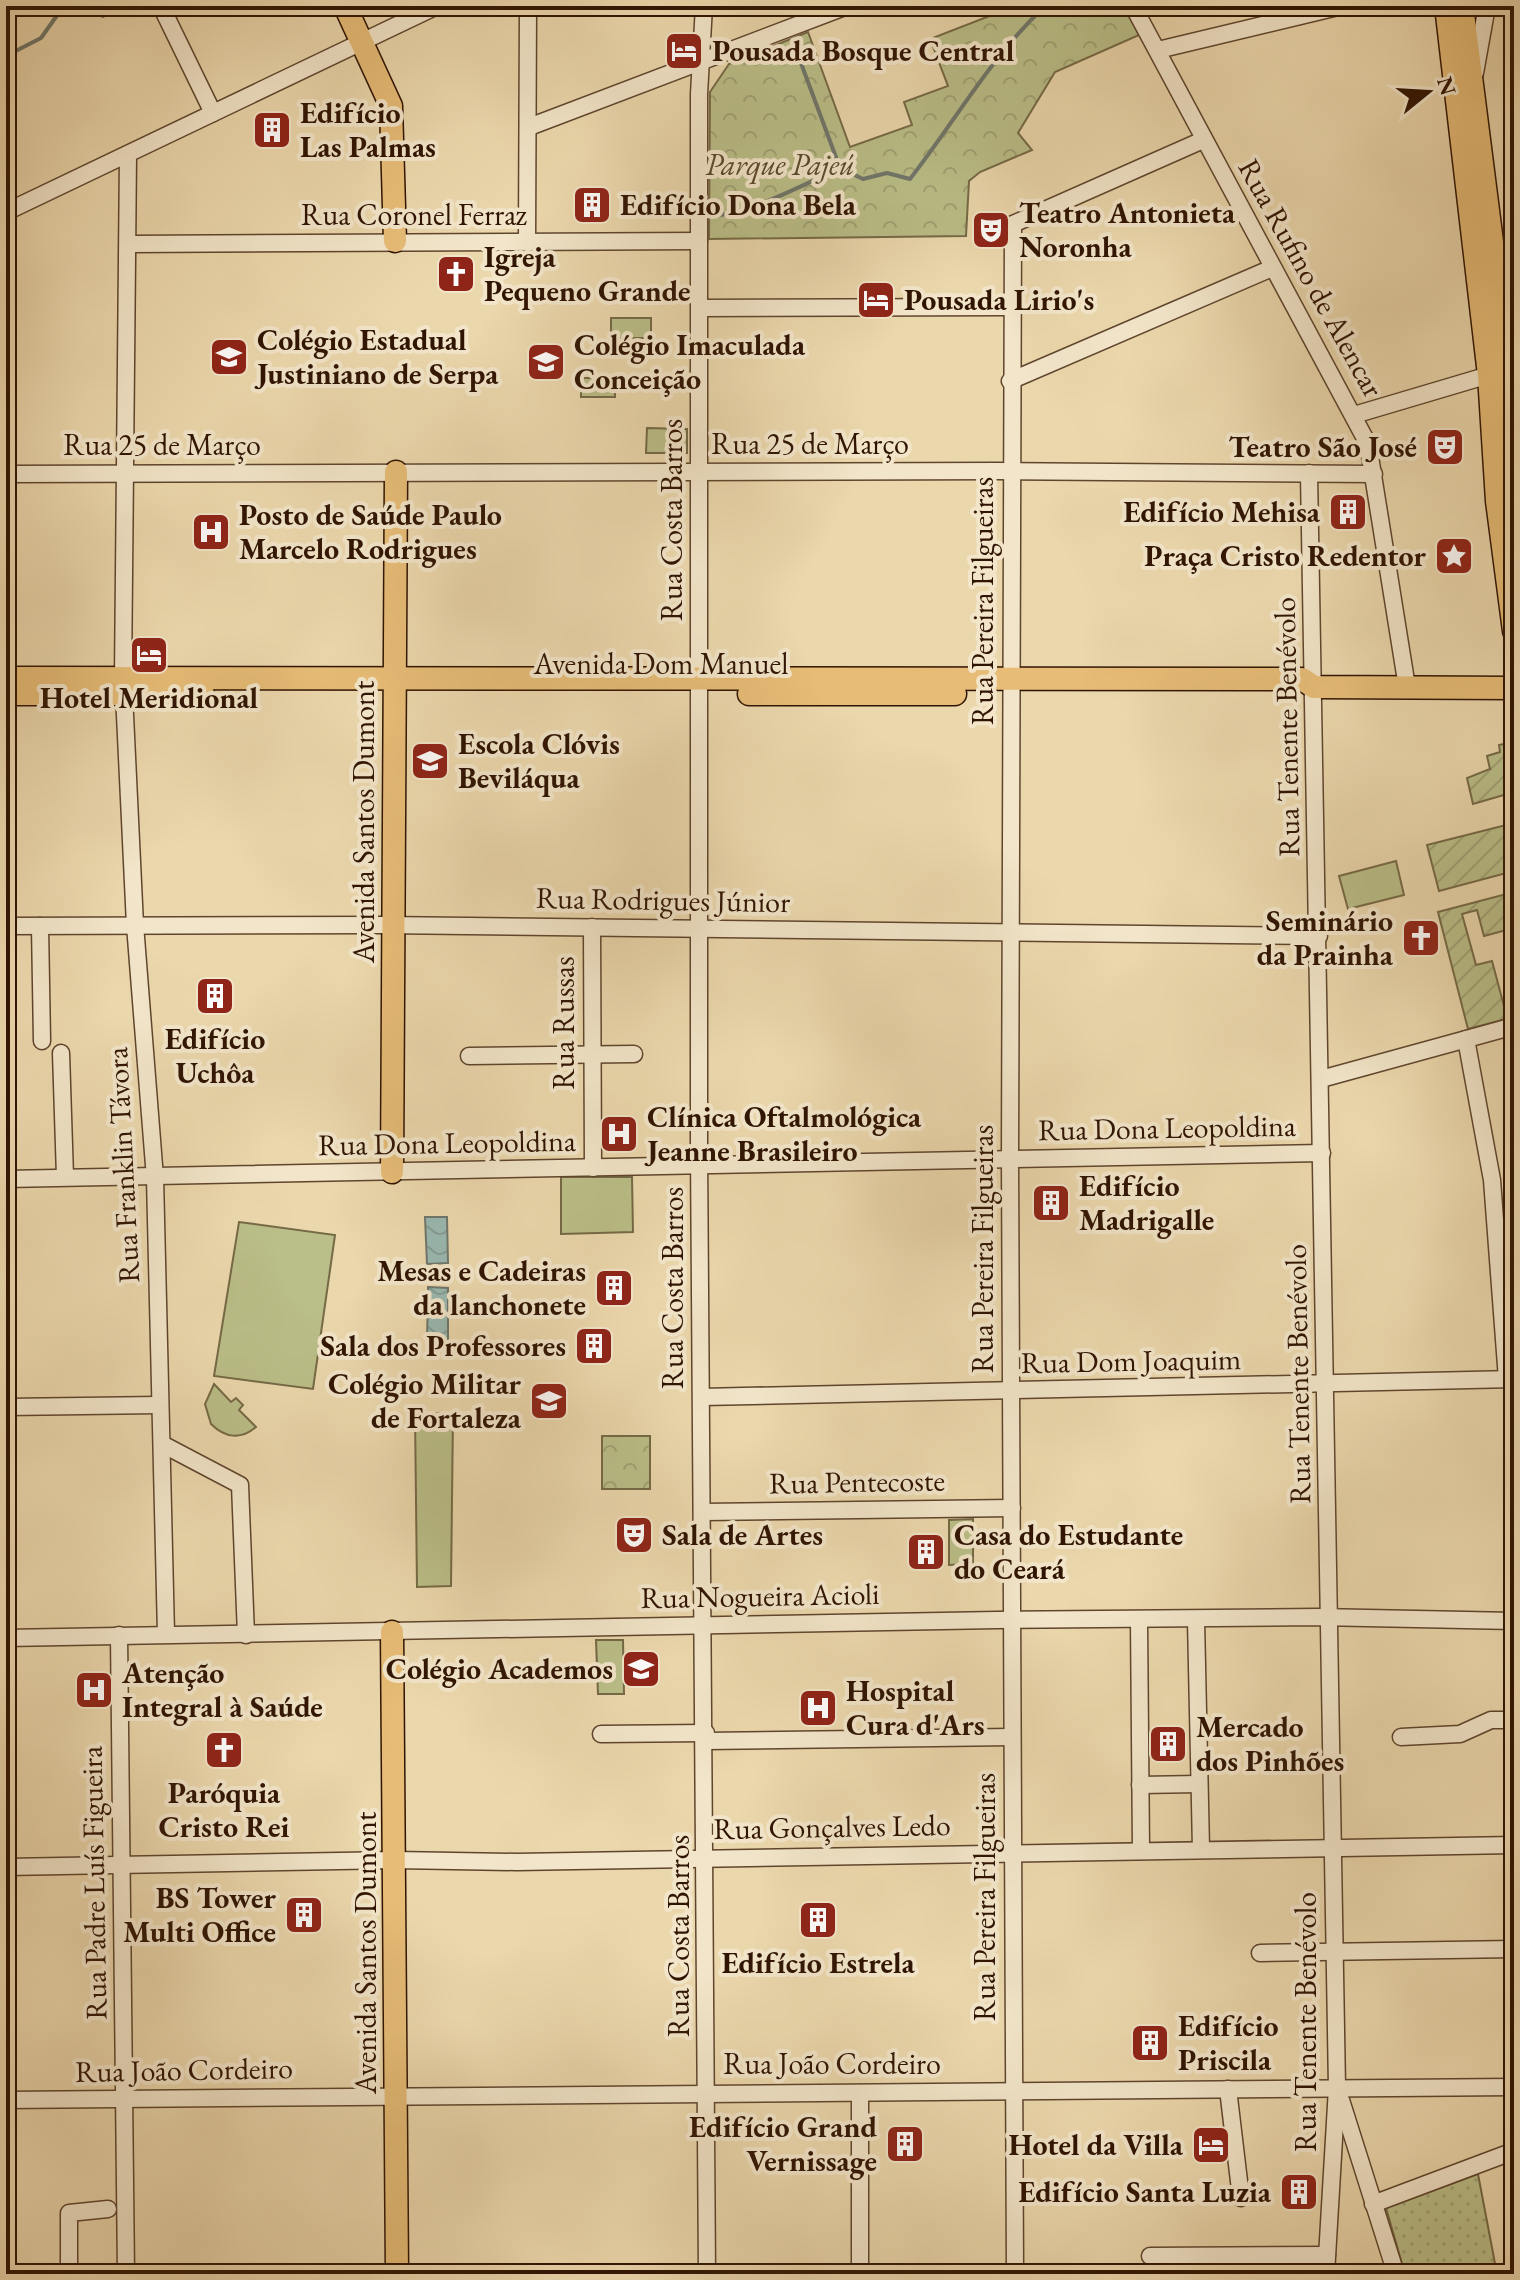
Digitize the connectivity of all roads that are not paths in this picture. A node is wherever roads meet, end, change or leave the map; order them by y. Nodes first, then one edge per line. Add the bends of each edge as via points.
1 (161, 6) edge
2 (345, 6) edge
3 (437, 6) edge
4 (528, 6) edge
5 (704, 6) edge
6 (847, 6) edge
7 (1133, 6) edge
8 (1342, 6) edge
9 (1446, 6) edge
10 (1462, 6) edge
11 (1487, 6) edge
12 (361, 43) junction
13 (1158, 50) junction
14 (703, 62) junction
15 (1473, 86) junction
16 (213, 113) junction
17 (529, 127) junction
18 (1203, 140) junction
19 (128, 154) junction
20 (6, 212) edge
21 (395, 241) junction
22 (699, 241) junction
23 (527, 243) junction
24 (129, 244) junction
25 (1272, 268) junction
26 (1010, 307) junction
27 (700, 308) junction
28 (1504, 370) edge
29 (1010, 381) junction
30 (1354, 415) junction
31 (1011, 471) junction
32 (396, 472) junction
33 (699, 472) junction
34 (127, 473) junction
35 (1309, 473) junction
36 (6, 474) edge
37 (1374, 474) junction
38 (1514, 516) edge
39 (1514, 631) edge
40 (6, 678) edge
41 (124, 686) junction
42 (394, 686) junction
43 (1010, 686) junction
44 (1512, 686) edge
45 (700, 687) junction
46 (1314, 687) junction
47 (1407, 687) junction
48 (6, 694) edge
49 (135, 925) junction
50 (395, 925) junction
51 (6, 926) edge
52 (40, 926) junction
53 (592, 927) junction
54 (701, 929) junction
55 (1010, 931) junction
56 (1319, 936) junction
57 (1514, 1026) edge
58 (1466, 1039) junction
59 (42, 1041) dead end
60 (61, 1053) dead end
61 (592, 1054) junction
62 (634, 1054) dead end
63 (469, 1056) dead end
64 (1321, 1079) junction
65 (1322, 1153) junction
66 (1010, 1159) junction
67 (700, 1164) junction
68 (593, 1168) junction
69 (392, 1172) junction
70 (65, 1177) junction
71 (155, 1178) junction
72 (6, 1179) edge
73 (1511, 1379) edge
74 (1326, 1385) junction
75 (1011, 1392) junction
76 (702, 1397) junction
77 (160, 1405) junction
78 (6, 1407) edge
79 (162, 1444) junction
80 (1012, 1508) junction
81 (703, 1512) junction
82 (1330, 1617) junction
83 (1012, 1620) junction
84 (1139, 1620) junction
85 (1196, 1620) junction
86 (1514, 1621) edge
87 (705, 1624) junction
88 (392, 1632) junction
89 (166, 1634) junction
90 (119, 1635) junction
91 (246, 1635) junction
92 (6, 1638) edge
93 (1514, 1720) edge
94 (601, 1734) dead end
95 (706, 1737) junction
96 (1012, 1737) junction
97 (1401, 1737) dead end
98 (1199, 1784) junction
99 (1140, 1785) junction
100 (1514, 1845) edge
101 (1334, 1848) junction
102 (1201, 1849) junction
103 (1141, 1851) junction
104 (1014, 1852) junction
105 (707, 1857) junction
106 (396, 1860) junction
107 (122, 1866) junction
108 (6, 1867) edge
109 (1514, 1949) edge
110 (1336, 1952) junction
111 (1260, 1953) dead end
112 (1509, 2085) edge
113 (1337, 2088) junction
114 (1228, 2089) junction
115 (1015, 2090) junction
116 (707, 2093) junction
117 (860, 2093) junction
118 (397, 2096) junction
119 (124, 2099) junction
120 (6, 2100) edge
121 (1514, 2151) edge
122 (1241, 2198) dead end
123 (1373, 2204) junction
124 (108, 2209) dead end
125 (1327, 2255) junction
126 (1150, 2256) dead end
127 (1208, 2256) junction
128 (69, 2274) edge
129 (126, 2274) edge
130 (397, 2274) edge
131 (707, 2274) edge
132 (860, 2274) edge
133 (1015, 2274) edge
134 (1208, 2274) edge
135 (1326, 2274) edge
136 (1396, 2274) edge

1 - 16 street
2 - 12 main road
3 - 12 street
4 - 17 street
5 - 14 street, Rua Costa Barros
6 - 14 street
7 - 13 street, Rua Rufino de Alencar
8 - 13 street
9 - 28 main road
10 - 15 main road
11 - 15 street
12 - 16 street
12 - 21 main road via 391,106
13 - 18 street, Rua Rufino de Alencar
14 - 17 street
14 - 22 street, Rua Costa Barros
15 - 28 main road
16 - 19 street
17 - 23 street
18 - 25 street, Rua Rufino de Alencar
18 - 26 street, Rua Pereira Filgueiras via 1013,224
19 - 20 street
19 - 24 street, Rua Franklin Távora
21 - 23 street, Rua Coronel Ferraz
21 - 24 street, Rua Coronel Ferraz
22 - 23 street, Rua Coronel Ferraz
22 - 27 street, Rua Costa Barros
24 - 34 street, Rua Franklin Távora
25 - 29 street
25 - 30 street, Rua Rufino de Alencar
26 - 27 street
26 - 29 street, Rua Pereira Filgueiras
27 - 33 street, Rua Costa Barros
28 - 30 street
28 - 38 main road
28 - 39 main road via 1497,501
29 - 31 street, Rua Pereira Filgueiras
30 - 37 street, Rua Rufino de Alencar
31 - 33 street, Rua 25 de Março
31 - 35 street, Rua 25 de Março
31 - 43 street, Rua Pereira Filgueiras
32 - 33 street, Rua 25 de Março
32 - 34 street, Rua 25 de Março
32 - 42 main road, Avenida Santos Dumont
33 - 45 street, Rua Costa Barros
34 - 36 street, Rua 25 de Março
34 - 41 street, Rua Franklin Távora
35 - 37 street, Rua 25 de Março
35 - 46 street, Rua Tenente Benévolo
37 - 47 street, Rua Rufino de Alencar
40 - 41 main road, Avenida Dom Manuel
41 - 42 main road, Avenida Dom Manuel
41 - 48 main road, Avenida Dom Manuel
41 - 49 street, Rua Franklin Távora
42 - 45 main road, Avenida Dom Manuel
42 - 50 main road, Avenida Santos Dumont
43 - 45 main road, Avenida Dom Manuel
43 - 46 main road, Avenida Dom Manuel via 1302,679
43 - 55 street, Rua Pereira Filgueiras
44 - 47 main road, Avenida Dom Manuel
45 - 54 street, Rua Costa Barros
46 - 47 main road, Avenida Dom Manuel
46 - 56 street, Rua Tenente Benévolo
49 - 50 street, Rua Rodrigues Júnior
49 - 52 street, Rua Rodrigues Júnior
49 - 71 street, Rua Franklin Távora
50 - 53 street, Rua Rodrigues Júnior
50 - 69 main road, Avenida Santos Dumont
51 - 52 street, Rua Rodrigues Júnior
52 - 59 street
53 - 54 street, Rua Rodrigues Júnior
53 - 61 street, Rua Russas
54 - 55 street, Rua Rodrigues Júnior
54 - 67 street, Rua Costa Barros
55 - 56 street, Rua Rodrigues Júnior
55 - 66 street, Rua Pereira Filgueiras
56 - 64 street, Rua Tenente Benévolo
57 - 58 street
58 - 64 street
58 - 73 street via 1492,1180
60 - 70 street
61 - 62 street
61 - 63 street
61 - 68 street, Rua Russas
64 - 65 street, Rua Tenente Benévolo
65 - 66 street, Rua Dona Leopoldina
65 - 74 street, Rua Tenente Benévolo
66 - 67 street, Rua Dona Leopoldina
66 - 75 street, Rua Pereira Filgueiras
67 - 68 street, Rua Dona Leopoldina
67 - 76 street, Rua Costa Barros
68 - 69 street, Rua Dona Leopoldina
69 - 71 street, Rua Dona Leopoldina
70 - 71 street, Rua Dona Leopoldina
70 - 72 street, Rua Dona Leopoldina
71 - 77 street, Rua Franklin Távora
73 - 74 street, Rua Dom Joaquim
74 - 75 street, Rua Dom Joaquim
74 - 82 street, Rua Tenente Benévolo
75 - 76 street, Rua Dom Joaquim
75 - 80 street, Rua Pereira Filgueiras
76 - 81 street, Rua Costa Barros
77 - 78 street
77 - 79 street, Rua Franklin Távora
79 - 89 street, Rua Franklin Távora
79 - 91 street via 240,1485
80 - 81 street, Rua Pentecoste
80 - 83 street, Rua Pereira Filgueiras
81 - 87 street, Rua Costa Barros
82 - 85 street, Rua Nogueira Acioli
82 - 86 street, Rua Nogueira Acioli
82 - 101 street, Rua Tenente Benévolo
83 - 84 street, Rua Nogueira Acioli
83 - 87 street, Rua Nogueira Acioli
83 - 96 street, Rua Pereira Filgueiras
84 - 85 street, Rua Nogueira Acioli
84 - 99 street
85 - 98 street
87 - 88 street, Rua Nogueira Acioli
87 - 95 street, Rua Costa Barros
88 - 91 street, Rua Nogueira Acioli
88 - 106 main road, Avenida Santos Dumont
89 - 90 street, Rua Nogueira Acioli
89 - 91 street, Rua Nogueira Acioli
90 - 92 street, Rua Nogueira Acioli
90 - 107 street, Rua Padre Luís Figueira
93 - 97 street via 1491,1720 1460,1734
94 - 95 street
95 - 96 street
95 - 105 street, Rua Costa Barros
96 - 104 street, Rua Pereira Filgueiras
98 - 99 street
98 - 102 street
99 - 103 street
100 - 101 street, Rua Gonçalves Ledo
101 - 102 street, Rua Gonçalves Ledo
101 - 110 street, Rua Tenente Benévolo
102 - 103 street, Rua Gonçalves Ledo
103 - 104 street, Rua Gonçalves Ledo
104 - 105 street, Rua Gonçalves Ledo
104 - 115 street, Rua Pereira Filgueiras
105 - 106 street, Rua Gonçalves Ledo
105 - 116 street, Rua Costa Barros
106 - 107 street, Rua Gonçalves Ledo
106 - 118 main road, Avenida Santos Dumont
107 - 108 street, Rua Gonçalves Ledo
107 - 119 street, Rua Padre Luís Figueira
109 - 110 street
110 - 111 street
110 - 113 street, Rua Tenente Benévolo
112 - 113 street, Rua João Cordeiro
113 - 114 street, Rua João Cordeiro
113 - 123 street
113 - 125 street, Rua Tenente Benévolo
114 - 115 street, Rua João Cordeiro
114 - 122 street
115 - 117 street, Rua João Cordeiro
115 - 133 street, Rua Pereira Filgueiras
116 - 117 street, Rua João Cordeiro
116 - 118 street, Rua João Cordeiro
116 - 131 street, Rua Costa Barros
117 - 132 street
118 - 119 street, Rua João Cordeiro
118 - 130 main road, Avenida Santos Dumont
119 - 120 street, Rua João Cordeiro
119 - 129 street, Rua Padre Luís Figueira
121 - 123 street
123 - 136 street
124 - 128 street via 69,2213
125 - 127 street
125 - 135 street, Rua Tenente Benévolo
126 - 127 street
127 - 134 street

